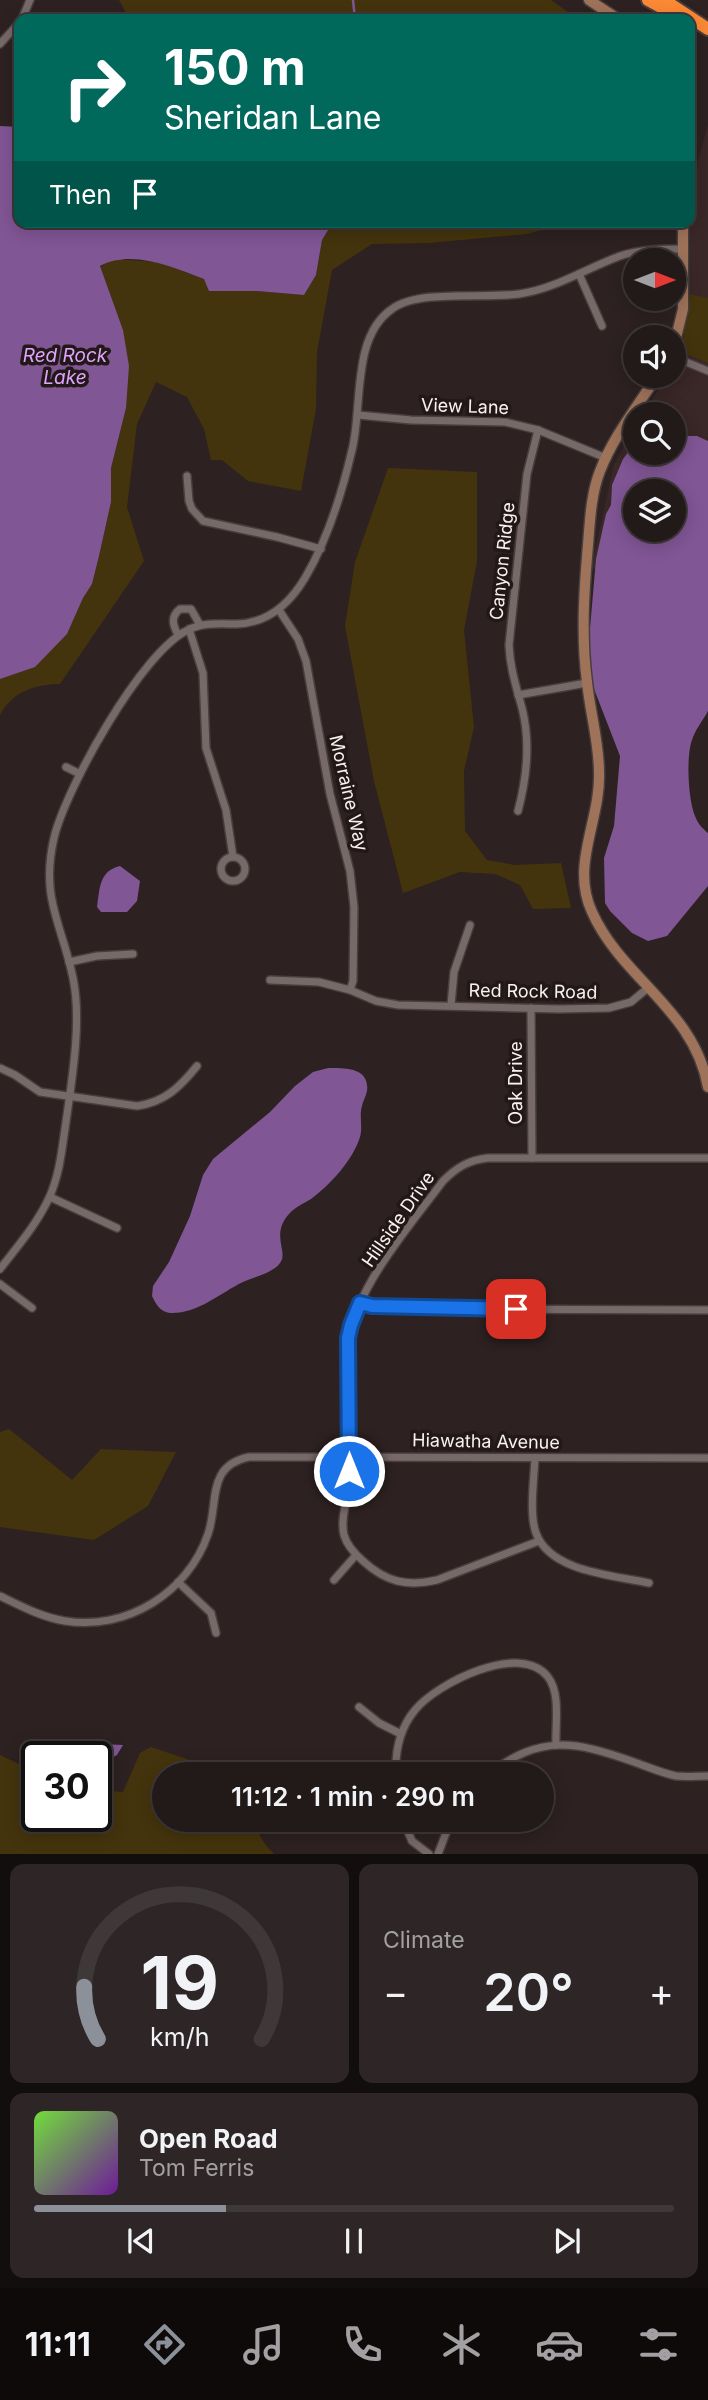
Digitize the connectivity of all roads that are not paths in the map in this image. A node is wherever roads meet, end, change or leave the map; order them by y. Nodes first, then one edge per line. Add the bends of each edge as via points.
1 (589, 0) edge
2 (648, 0) edge
3 (664, 0) edge
4 (610, 14) edge
5 (675, 14) edge
6 (685, 14) edge
7 (14, 29) edge
8 (0, 44) edge
9 (683, 228) edge
10 (684, 248) edge
11 (623, 257) edge
12 (579, 274) junction
13 (381, 304) dead end
14 (388, 311) junction
15 (602, 326) dead end
16 (686, 362) edge
17 (708, 371) edge
18 (649, 388) edge
19 (358, 415) junction
20 (538, 430) junction
21 (606, 458) junction
22 (187, 476) dead end
23 (321, 549) junction
24 (279, 610) junction
25 (200, 625) junction
26 (189, 629) junction
27 (177, 635) junction
28 (587, 683) junction
29 (518, 695) junction
30 (66, 767) dead end
31 (80, 774) junction
32 (518, 811) dead end
33 (233, 856) dead end
34 (470, 925) dead end
35 (133, 954) dead end
36 (69, 962) junction
37 (270, 980) dead end
38 (649, 987) junction
39 (350, 990) junction
40 (451, 1005) junction
41 (531, 1008) junction
42 (197, 1066) dead end
43 (0, 1068) edge
44 (708, 1087) edge
45 (70, 1097) junction
46 (532, 1158) junction
47 (708, 1158) edge
48 (50, 1197) junction
49 (117, 1228) dead end
50 (0, 1269) edge
51 (0, 1283) edge
52 (360, 1303) junction
53 (32, 1308) dead end
54 (708, 1310) edge
55 (349, 1456) junction
56 (535, 1458) junction
57 (708, 1458) edge
58 (540, 1541) junction
59 (356, 1555) junction
60 (334, 1580) dead end
61 (178, 1582) junction
62 (649, 1583) dead end
63 (0, 1596) edge
64 (216, 1633) dead end
65 (359, 1707) dead end
66 (401, 1734) junction
67 (556, 1745) junction
68 (396, 1762) edge
69 (506, 1762) edge
70 (708, 1776) edge
71 (408, 1832) edge
72 (446, 1832) edge
73 (429, 1854) edge
74 (438, 1854) edge

1 - 4 street
2 - 5 highway
3 - 6 highway
7 - 8 street
9 - 10 street
11 - 12 street
12 - 14 street via 519,294 425,298
12 - 15 street
13 - 14 street
14 - 19 street via 364,350
16 - 17 street
18 - 21 street
19 - 20 street, View Lane via 505,422
19 - 23 street via 353,449
20 - 21 street, View Lane
20 - 29 street, Canyon Ridge via 527,474 510,631 511,670
21 - 28 street via 595,488 583,607
22 - 23 street via 189,501 203,521
23 - 24 street via 296,593
24 - 25 street via 248,624
24 - 39 street, Morraine Way via 306,661 350,871 354,907
25 - 26 street
25 - 27 street via 191,609 180,609 173,620
26 - 27 street
26 - 33 street via 203,673 206,748 226,810
27 - 31 street via 120,705
28 - 29 street
28 - 38 street via 599,772 584,859 587,899 609,941
29 - 32 street, Canyon Ridge via 528,747
30 - 31 street
31 - 36 street via 60,817 50,861 51,905
34 - 40 street, Red Rock Road via 454,972
35 - 36 street
36 - 45 street via 76,994
37 - 39 street, Red Rock Road via 319,982
38 - 41 street, Red Rock Road via 617,1007
38 - 44 street via 686,1030
39 - 40 street, Red Rock Road via 398,1005
40 - 41 street, Red Rock Road
41 - 46 street, Oak Drive
42 - 45 street via 172,1094 149,1104 126,1106
43 - 45 street via 40,1092
45 - 48 street via 59,1170
46 - 47 street, Hillside Drive
46 - 52 street, Hillside Drive via 476,1160 452,1172 381,1266
48 - 49 street
48 - 50 street
51 - 53 street
52 - 54 street via 462,1309
52 - 55 street, Hillside Drive via 348,1338
55 - 56 street, Hiawatha Avenue
55 - 59 street, Hillside Drive via 343,1525
55 - 61 street, Hiawatha Avenue via 249,1457 232,1463 220,1475 200,1553
56 - 57 street, Hiawatha Avenue
56 - 58 street via 533,1518
58 - 59 street via 422,1583 401,1583 381,1576
58 - 62 street via 550,1554 573,1566
59 - 60 street
61 - 63 street, Hiawatha Avenue via 141,1610 102,1622 51,1618
61 - 64 street via 211,1613
65 - 66 street
66 - 67 street via 414,1712 440,1688 485,1669 521,1663 541,1669 553,1686
66 - 68 street
67 - 69 street via 533,1749
67 - 70 street via 592,1748 676,1776
71 - 73 street
72 - 74 street

